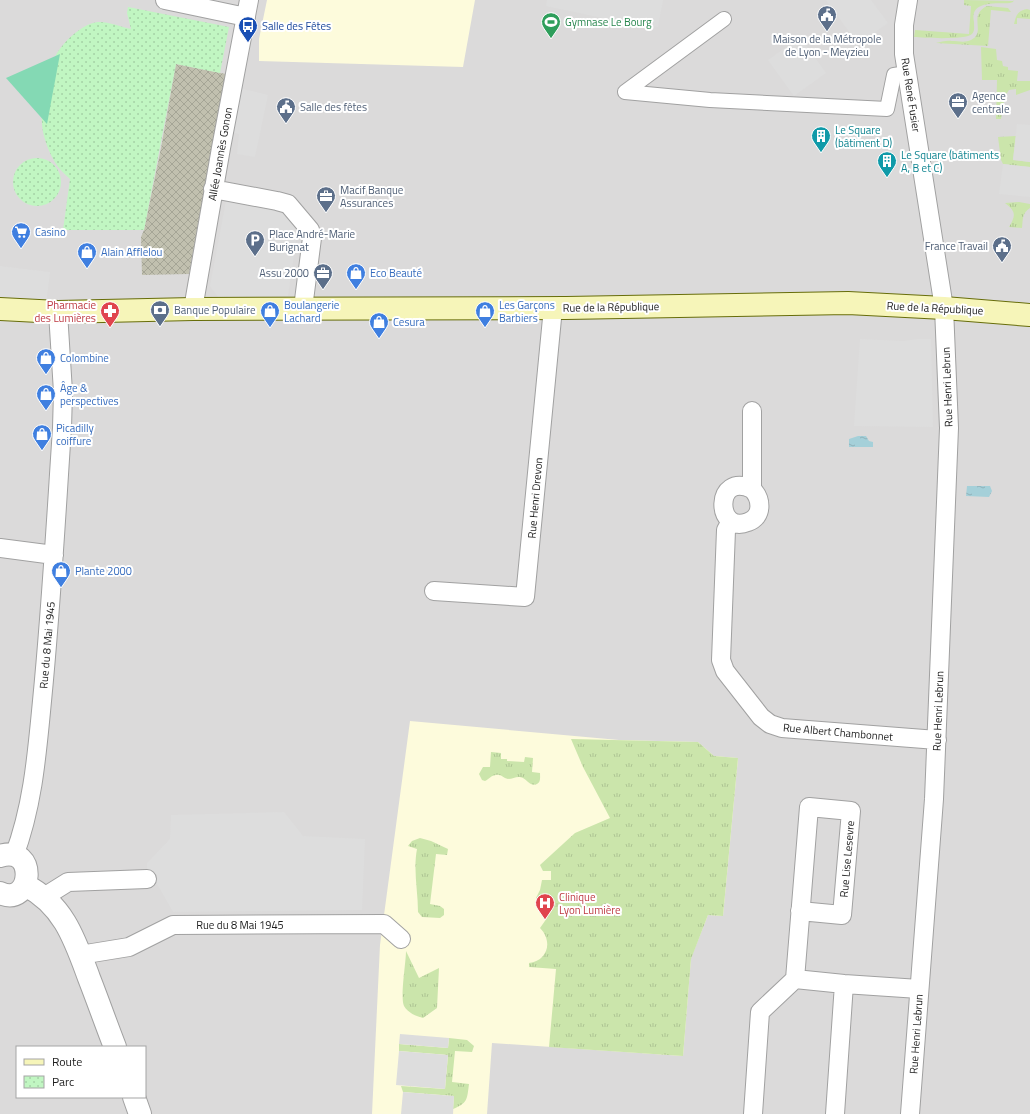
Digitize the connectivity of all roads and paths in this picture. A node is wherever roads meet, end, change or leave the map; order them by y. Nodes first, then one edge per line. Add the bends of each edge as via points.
1 (166, 0) edge
2 (908, 0) edge
3 (248, 9) edge
4 (724, 19) dead end
5 (907, 72) junction
6 (213, 189) junction
7 (303, 308) junction
8 (553, 308) junction
9 (944, 308) junction
10 (0, 309) edge
11 (193, 309) junction
12 (58, 312) junction
13 (1030, 315) edge
14 (752, 411) dead end
15 (752, 490) junction
16 (731, 521) junction
17 (0, 548) edge
18 (54, 555) junction
19 (434, 591) dead end
20 (937, 740) junction
21 (7, 856) edge
22 (147, 879) dead end
23 (25, 885) junction
24 (0, 893) edge
25 (44, 897) junction
26 (800, 911) junction
27 (400, 939) dead end
28 (80, 955) junction
29 (795, 979) junction
30 (844, 984) junction
31 (920, 989) junction
32 (115, 1046) edge
33 (134, 1098) edge
34 (140, 1114) edge
35 (752, 1114) edge
36 (835, 1114) edge
37 (910, 1114) edge

1 - 3 street
2 - 5 street, Rue René Fusier via 903,40
3 - 6 street, Allée Joannès Gonon
4 - 5 street via 625,92 710,100 887,109 894,75
5 - 9 street, Rue René Fusier
6 - 7 street via 288,204 310,230 312,238
6 - 11 street, Allée Joannès Gonon
7 - 8 main road, Rue de la République
7 - 11 main road, Rue de la République
8 - 9 main road, Rue de la République via 848,303
8 - 19 street, Rue Henri Drevon via 525,597
9 - 13 main road, Rue de la République
9 - 20 street, Rue Henri Lebrun via 949,428
10 - 12 main road, Rue de la République
11 - 12 main road, Rue de la République
12 - 18 street, Rue du 8 Mai 1945 via 62,428
14 - 15 street
15 - 16 street via 760,504 757,515 748,522
15 - 16 street via 747,487 735,487 726,494 723,500 724,512
16 - 20 street, Rue Albert Chambonnet via 726,530 721,660 725,671 761,717 770,724 782,728
17 - 18 street
18 - 21 street, Rue du 8 Mai 1945 via 35,771 22,831
20 - 31 street, Rue Henri Lebrun
21 - 23 street, Rue du 8 Mai 1945 via 20,859 25,865 28,878
22 - 25 street via 68,882
23 - 24 street via 10,895
23 - 25 street
25 - 28 street via 64,919
26 - 26 street, Rue Lise Lesevre via 809,807 851,811 842,915
26 - 29 street, Rue Lise Lesevre
27 - 28 street, Rue du 8 Mai 1945 via 384,924 173,925 129,947
28 - 32 street
29 - 30 street
29 - 35 street via 760,1012
30 - 31 street
30 - 36 street
31 - 37 street, Rue Henri Lebrun
33 - 34 street

